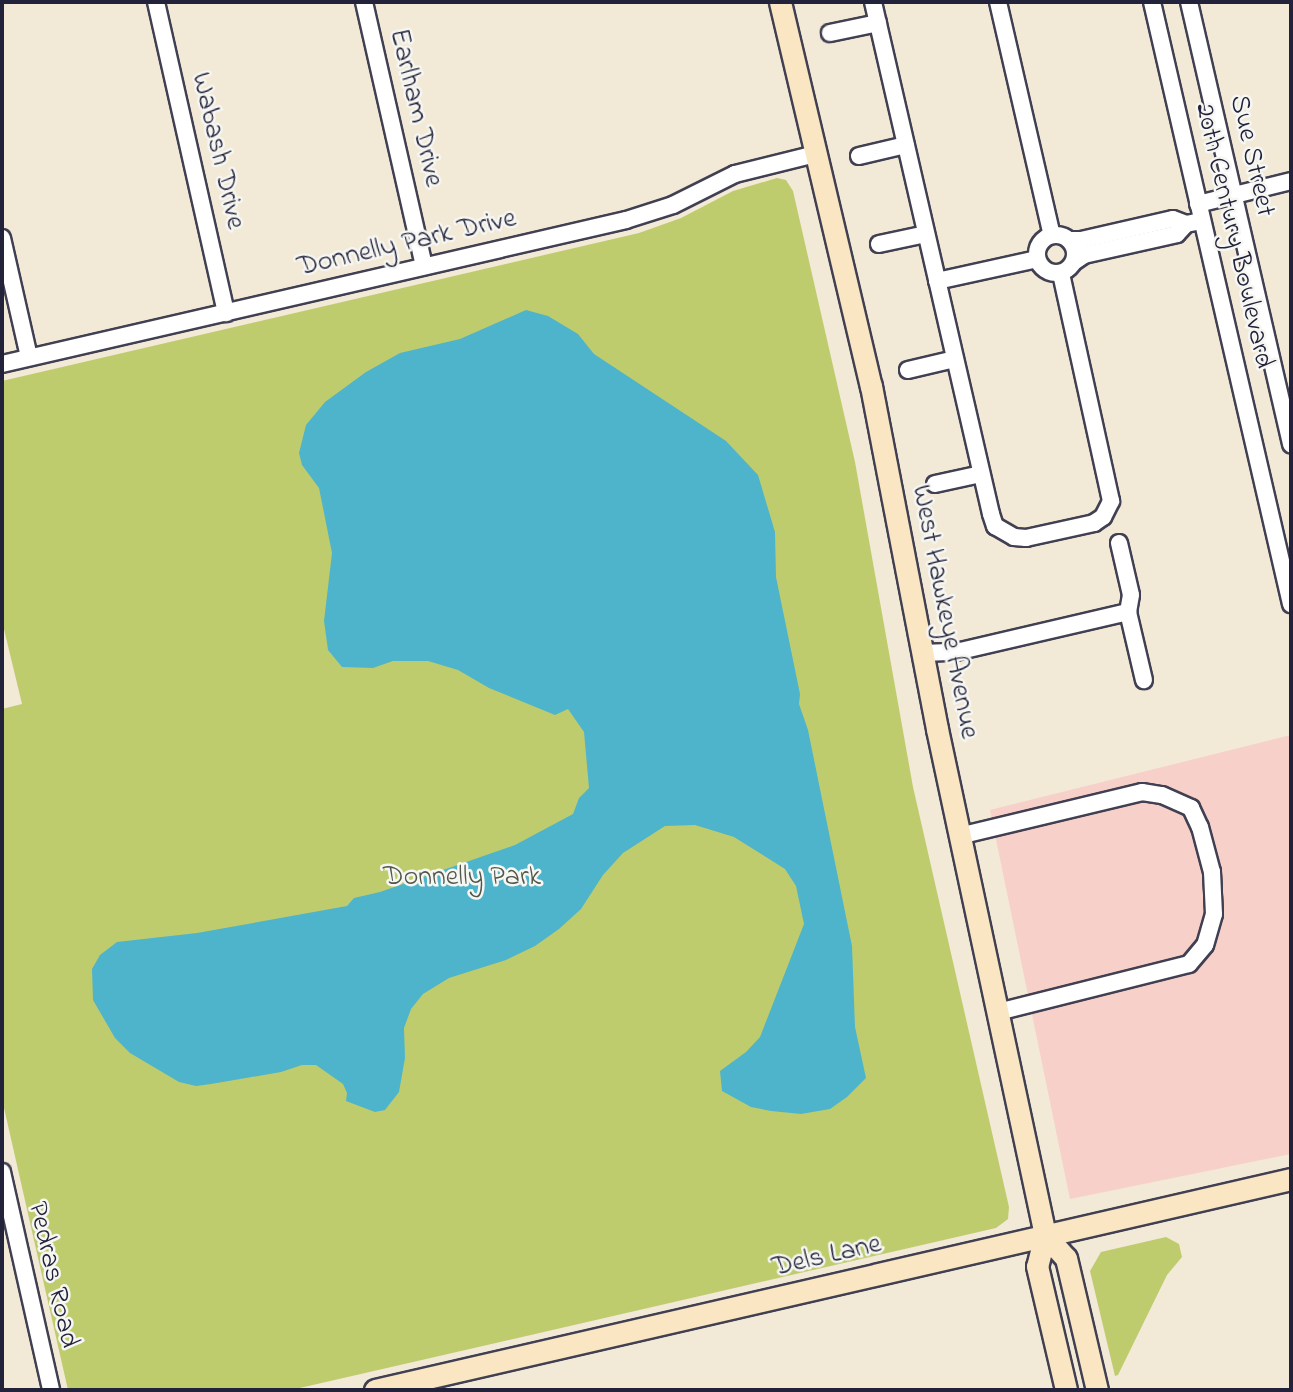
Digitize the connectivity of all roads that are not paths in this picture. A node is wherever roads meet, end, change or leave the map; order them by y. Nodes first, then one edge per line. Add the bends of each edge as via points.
1 (156, 2) edge
2 (365, 2) edge
3 (780, 2) edge
4 (873, 2) edge
5 (998, 2) edge
6 (1152, 2) edge
7 (1189, 2) edge
8 (878, 23) junction
9 (830, 33) dead end
10 (906, 145) junction
11 (816, 154) junction
12 (859, 156) dead end
13 (1291, 181) edge
14 (1234, 195) junction
15 (1198, 204) junction
16 (1194, 223) junction
17 (926, 233) junction
18 (1052, 235) junction
19 (2, 238) edge
20 (1070, 240) junction
21 (879, 244) dead end
22 (1037, 259) junction
23 (1074, 262) junction
24 (424, 266) junction
25 (1060, 274) junction
26 (937, 281) junction
27 (226, 313) junction
28 (29, 357) junction
29 (955, 359) junction
30 (2, 364) edge
31 (908, 370) dead end
32 (1291, 444) edge
33 (981, 474) junction
34 (935, 484) dead end
35 (1119, 543) dead end
36 (1291, 604) edge
37 (1128, 612) junction
38 (922, 653) junction
39 (1143, 680) dead end
40 (959, 836) junction
41 (998, 1012) junction
42 (2, 1172) edge
43 (1291, 1179) edge
44 (1045, 1235) junction
45 (51, 1390) edge
46 (375, 1390) edge
47 (1066, 1390) edge
48 (1097, 1390) edge

1 - 27 street, Wabash Drive
2 - 24 street, Earlham Drive
3 - 11 street, West Hawkeye Avenue
4 - 8 street
5 - 18 street
6 - 15 street, 20th Century Boulevard
7 - 14 street, Sue Street
8 - 9 street
8 - 10 street
10 - 12 street
10 - 17 street
11 - 24 street, Donnelly Park Drive via 735,174 673,205 626,220
11 - 38 street, West Hawkeye Avenue via 871,386
13 - 14 street
14 - 15 street
14 - 32 street, Sue Street
15 - 16 street, 20th Century Boulevard
16 - 20 street via 1173,219
16 - 23 street via 1177,234
16 - 36 street, 20th Century Boulevard
17 - 21 street
17 - 26 street
18 - 20 street
18 - 22 street via 1042,241
19 - 28 street
20 - 23 street via 1076,250
22 - 25 street via 1049,272
22 - 26 street
23 - 25 street
24 - 27 street, Donnelly Park Drive
25 - 33 street via 1111,491 1108,510 1094,523 1014,537 995,526
26 - 29 street
27 - 28 street, Donnelly Park Drive
28 - 30 street, Donnelly Park Drive
29 - 31 street
29 - 33 street
33 - 34 street
35 - 37 street via 1131,595
37 - 38 street via 956,652
37 - 39 street
38 - 40 street, West Hawkeye Avenue
40 - 41 street, West Hawkeye Avenue
40 - 41 street via 1142,792 1191,808 1212,872 1214,914 1205,945 1189,964
41 - 44 street, West Hawkeye Avenue
42 - 45 street, Pedras Road
43 - 44 street, Dels Lane
44 - 46 street, Dels Lane
44 - 47 street, West Hawkeye Avenue via 1037,1266
44 - 48 street, West Hawkeye Avenue via 1066,1258

